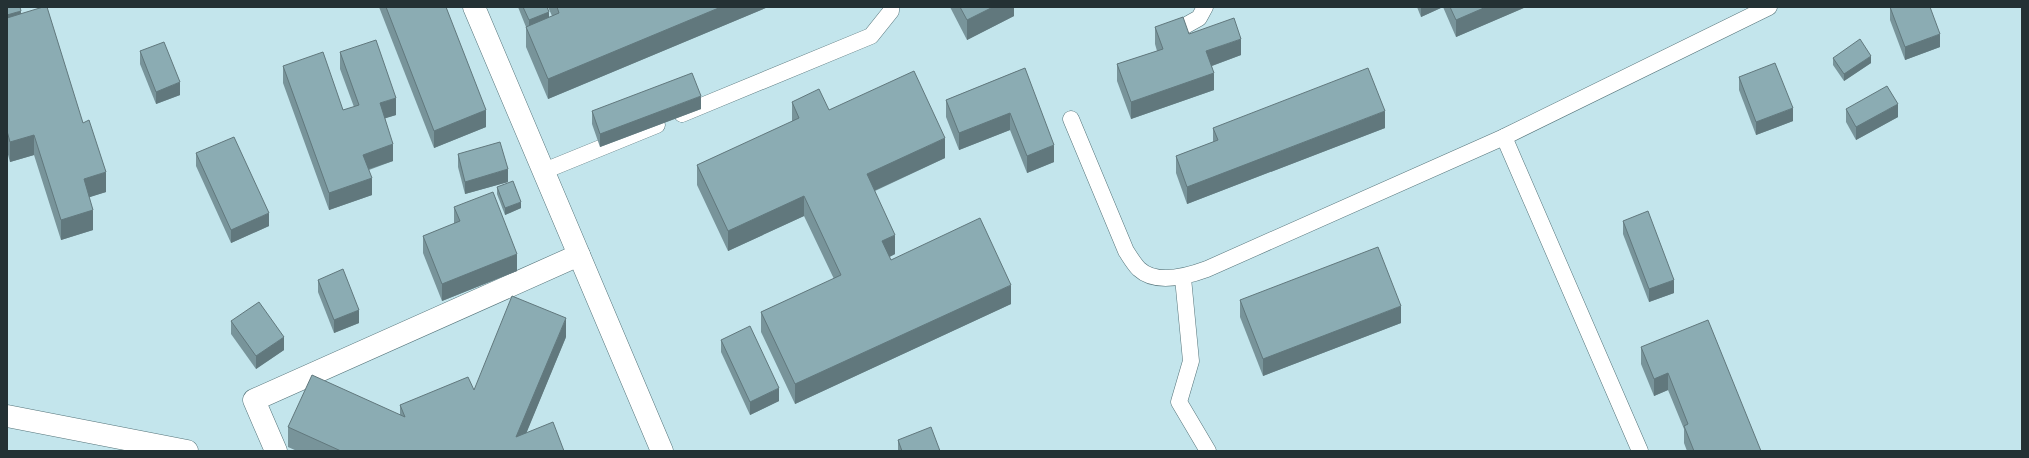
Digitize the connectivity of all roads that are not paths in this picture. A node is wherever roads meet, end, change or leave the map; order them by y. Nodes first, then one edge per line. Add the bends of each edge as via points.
1 (474, 7) edge
2 (891, 7) edge
3 (1205, 7) edge
4 (1769, 7) edge
5 (1174, 32) edge
6 (1071, 119) dead end
7 (1504, 137) junction
8 (544, 171) junction
9 (579, 255) junction
10 (1183, 278) junction
11 (7, 416) edge
12 (187, 451) edge
13 (276, 451) edge
14 (662, 451) edge
15 (1208, 451) edge
16 (1640, 451) edge

1 - 8 street
2 - 8 lane via 891,11 871,36
3 - 5 lane via 1199,18
4 - 7 lane
6 - 10 lane via 1126,251 1140,270 1158,277
7 - 10 lane via 1207,270
7 - 16 lane
8 - 9 street
9 - 13 street via 254,400
9 - 14 street
10 - 15 lane via 1191,361 1179,402
11 - 12 street

